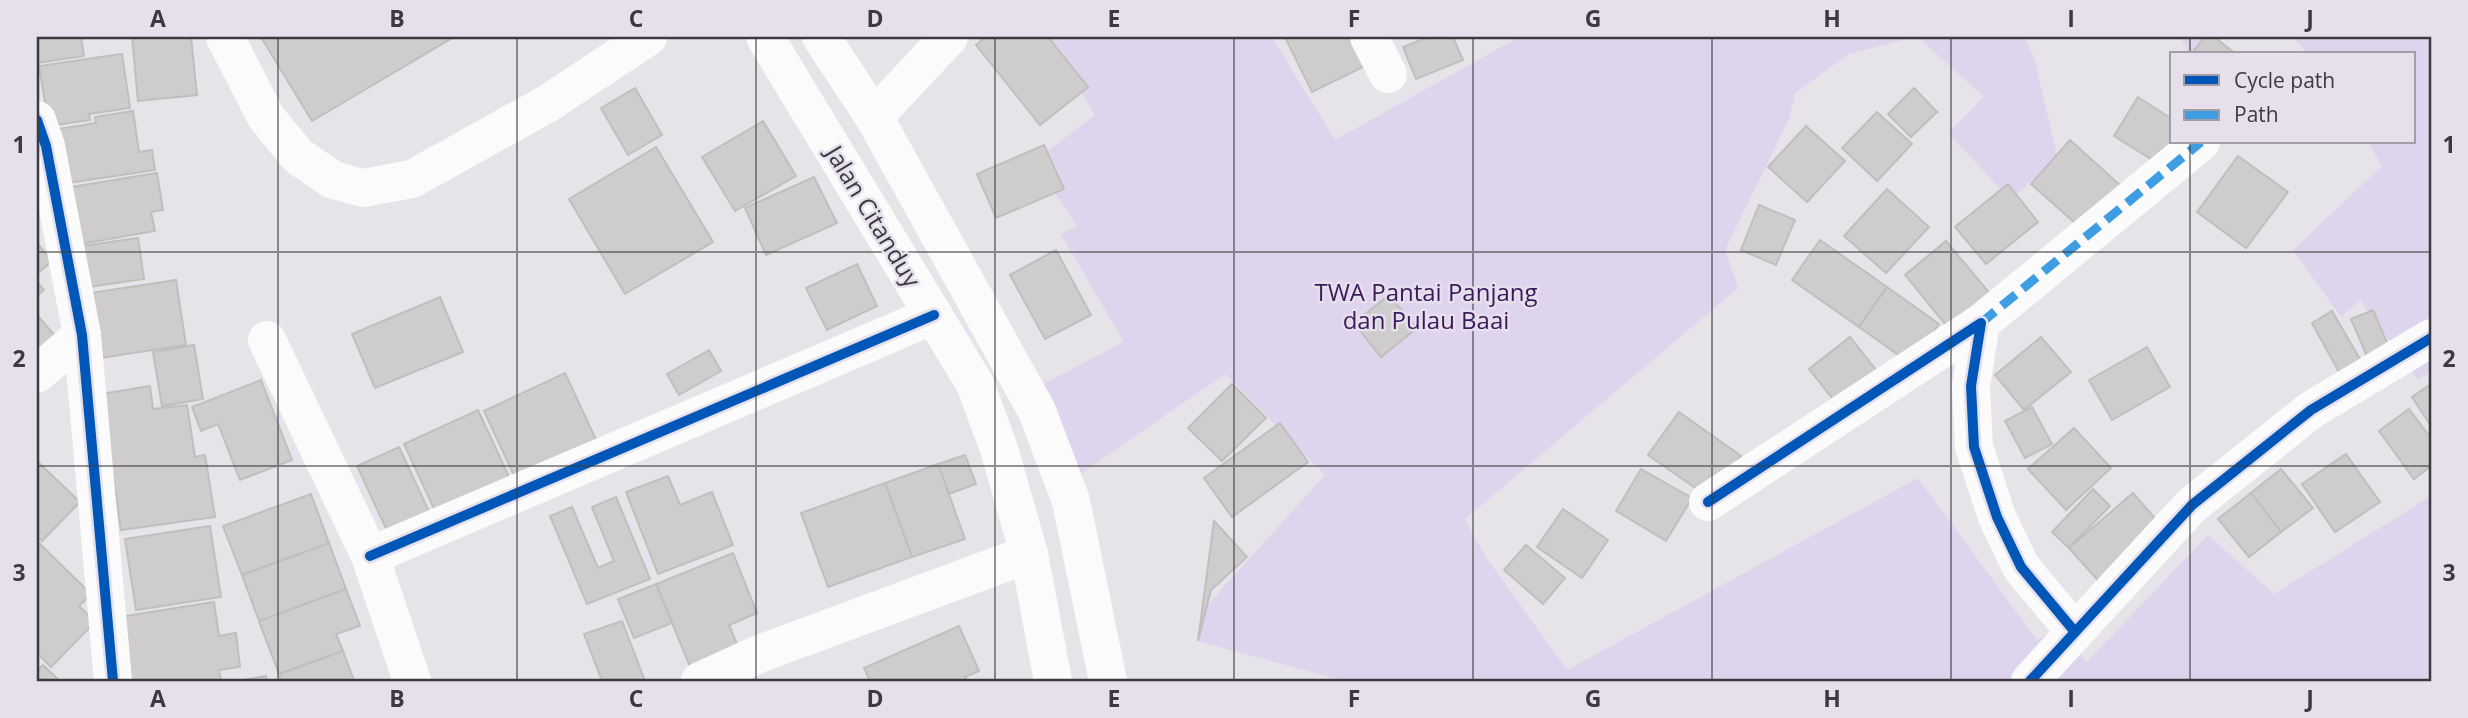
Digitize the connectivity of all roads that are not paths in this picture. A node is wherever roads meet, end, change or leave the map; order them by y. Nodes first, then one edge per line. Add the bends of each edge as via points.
1 (225, 37) edge
2 (765, 37) edge
3 (821, 37) edge
4 (949, 37) edge
5 (1369, 37) edge
6 (631, 42) edge
7 (1388, 74) dead end
8 (874, 117) junction
9 (40, 140) edge
10 (2199, 144) edge
11 (934, 315) junction
12 (1981, 323) junction
13 (82, 335) junction
14 (2431, 338) edge
15 (267, 340) dead end
16 (37, 374) edge
17 (1708, 502) dead end
18 (1029, 554) junction
19 (370, 556) junction
20 (2074, 632) junction
21 (113, 681) edge
22 (412, 681) edge
23 (700, 681) edge
24 (1053, 681) edge
25 (1108, 681) edge
26 (2030, 681) edge

1 - 6 street via 266,117 298,156 332,180 363,188 412,179 547,104
2 - 11 street, Jalan Citanduy
3 - 8 street, Jalan Citanduy
4 - 8 street
5 - 7 street
8 - 25 street, Jalan Citanduy via 1037,411 1071,501
9 - 13 street
10 - 12 street
11 - 18 street, Jalan Citanduy via 975,384
11 - 19 street
12 - 17 street
12 - 20 street via 1971,386 1973,447 1997,517 2021,567
13 - 16 street
13 - 21 street
14 - 20 street via 2311,410 2192,505
15 - 19 street
18 - 23 street via 759,654
18 - 24 street, Jalan Citanduy
19 - 22 street
20 - 26 street

